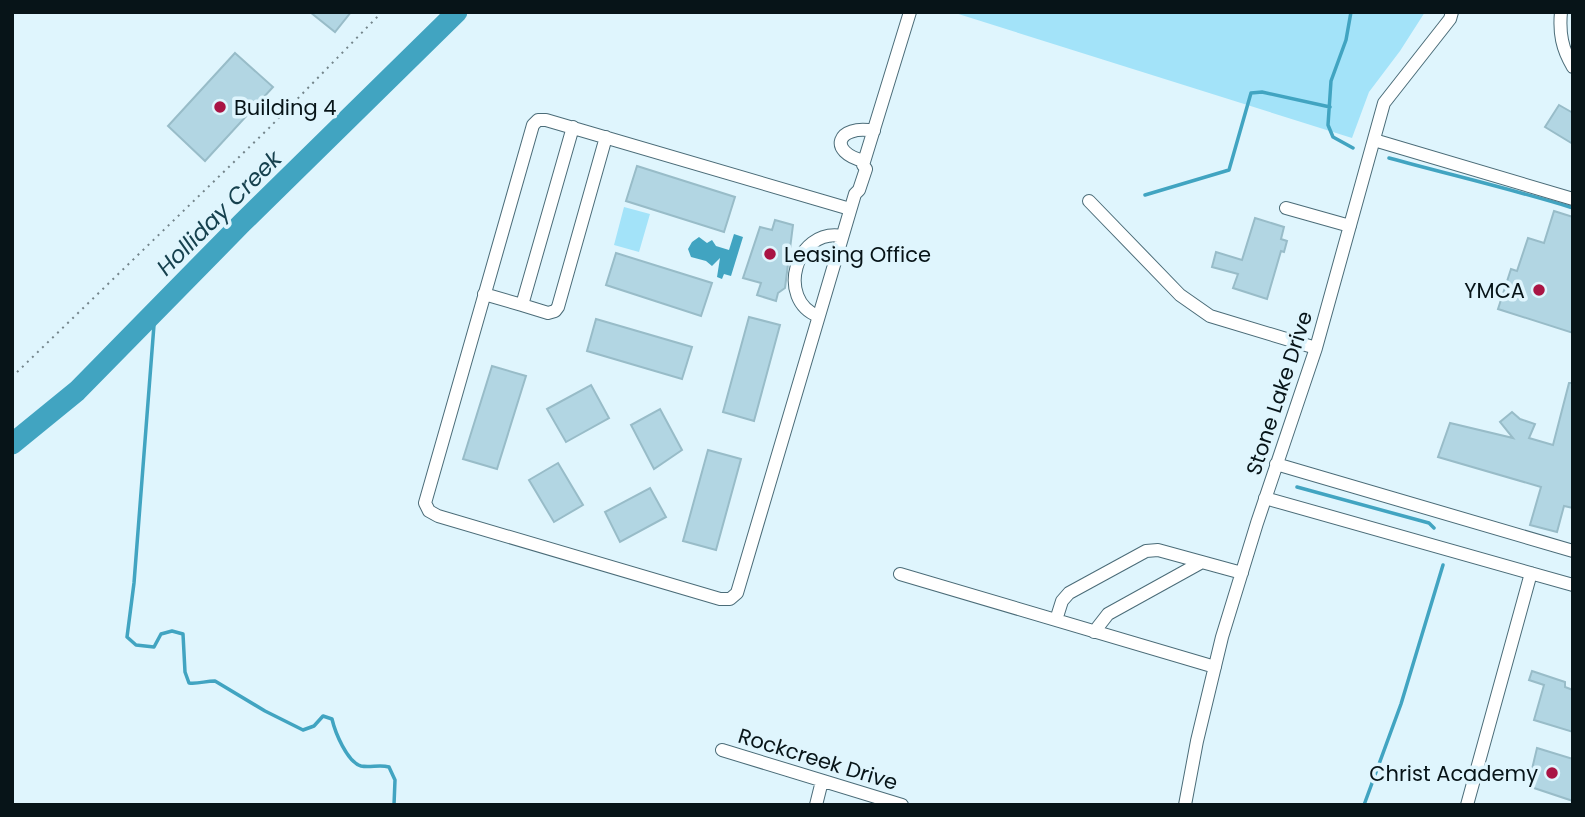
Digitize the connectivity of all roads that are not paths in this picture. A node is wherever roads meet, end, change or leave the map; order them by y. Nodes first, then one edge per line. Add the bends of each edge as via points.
1 (910, 12) edge
2 (1452, 12) edge
3 (1561, 12) edge
4 (1573, 67) edge
5 (573, 127) junction
6 (874, 131) junction
7 (606, 137) junction
8 (1374, 140) junction
9 (864, 163) junction
10 (1573, 199) edge
11 (1089, 201) dead end
12 (1286, 208) dead end
13 (850, 209) junction
14 (1350, 226) junction
15 (842, 236) junction
16 (484, 295) junction
17 (522, 305) junction
18 (818, 316) junction
19 (1315, 348) junction
20 (1276, 464) junction
21 (1265, 498) junction
22 (1573, 551) edge
23 (1202, 562) junction
24 (1242, 573) junction
25 (1531, 573) junction
26 (900, 574) dead end
27 (1573, 586) edge
28 (1056, 620) junction
29 (1094, 632) junction
30 (1215, 667) junction
31 (722, 750) dead end
32 (822, 781) junction
33 (816, 805) edge
34 (902, 805) edge
35 (1185, 805) edge
36 (1468, 805) edge

1 - 6 street
2 - 8 street, Stone Lake Drive via 1384,103
3 - 4 street via 1563,46
5 - 7 street
5 - 16 street via 546,120 533,125
5 - 17 street
6 - 9 street
6 - 9 street via 853,129 842,140 846,154
7 - 13 street
7 - 17 street via 558,307 548,313
8 - 10 street
8 - 14 street, Stone Lake Drive
9 - 13 street via 866,169
11 - 19 street via 1180,295 1210,316
12 - 14 street
13 - 15 street
14 - 19 street, Stone Lake Drive
15 - 18 street
15 - 18 street via 820,237 797,264 795,285 802,305
16 - 17 street
16 - 18 street via 425,503 429,511 720,599 737,593
19 - 20 street, Stone Lake Drive
20 - 21 street, Stone Lake Drive
20 - 22 street
21 - 24 street, Stone Lake Drive
21 - 25 street
23 - 24 street
23 - 28 street via 1146,551 1069,593
23 - 29 street via 1108,614
24 - 30 street, Stone Lake Drive
25 - 27 street
25 - 36 street
26 - 28 street
28 - 29 street
29 - 30 street
30 - 35 street, Stone Lake Drive
31 - 32 street, Rockcreek Drive
32 - 33 street
32 - 34 street, Rockcreek Drive

